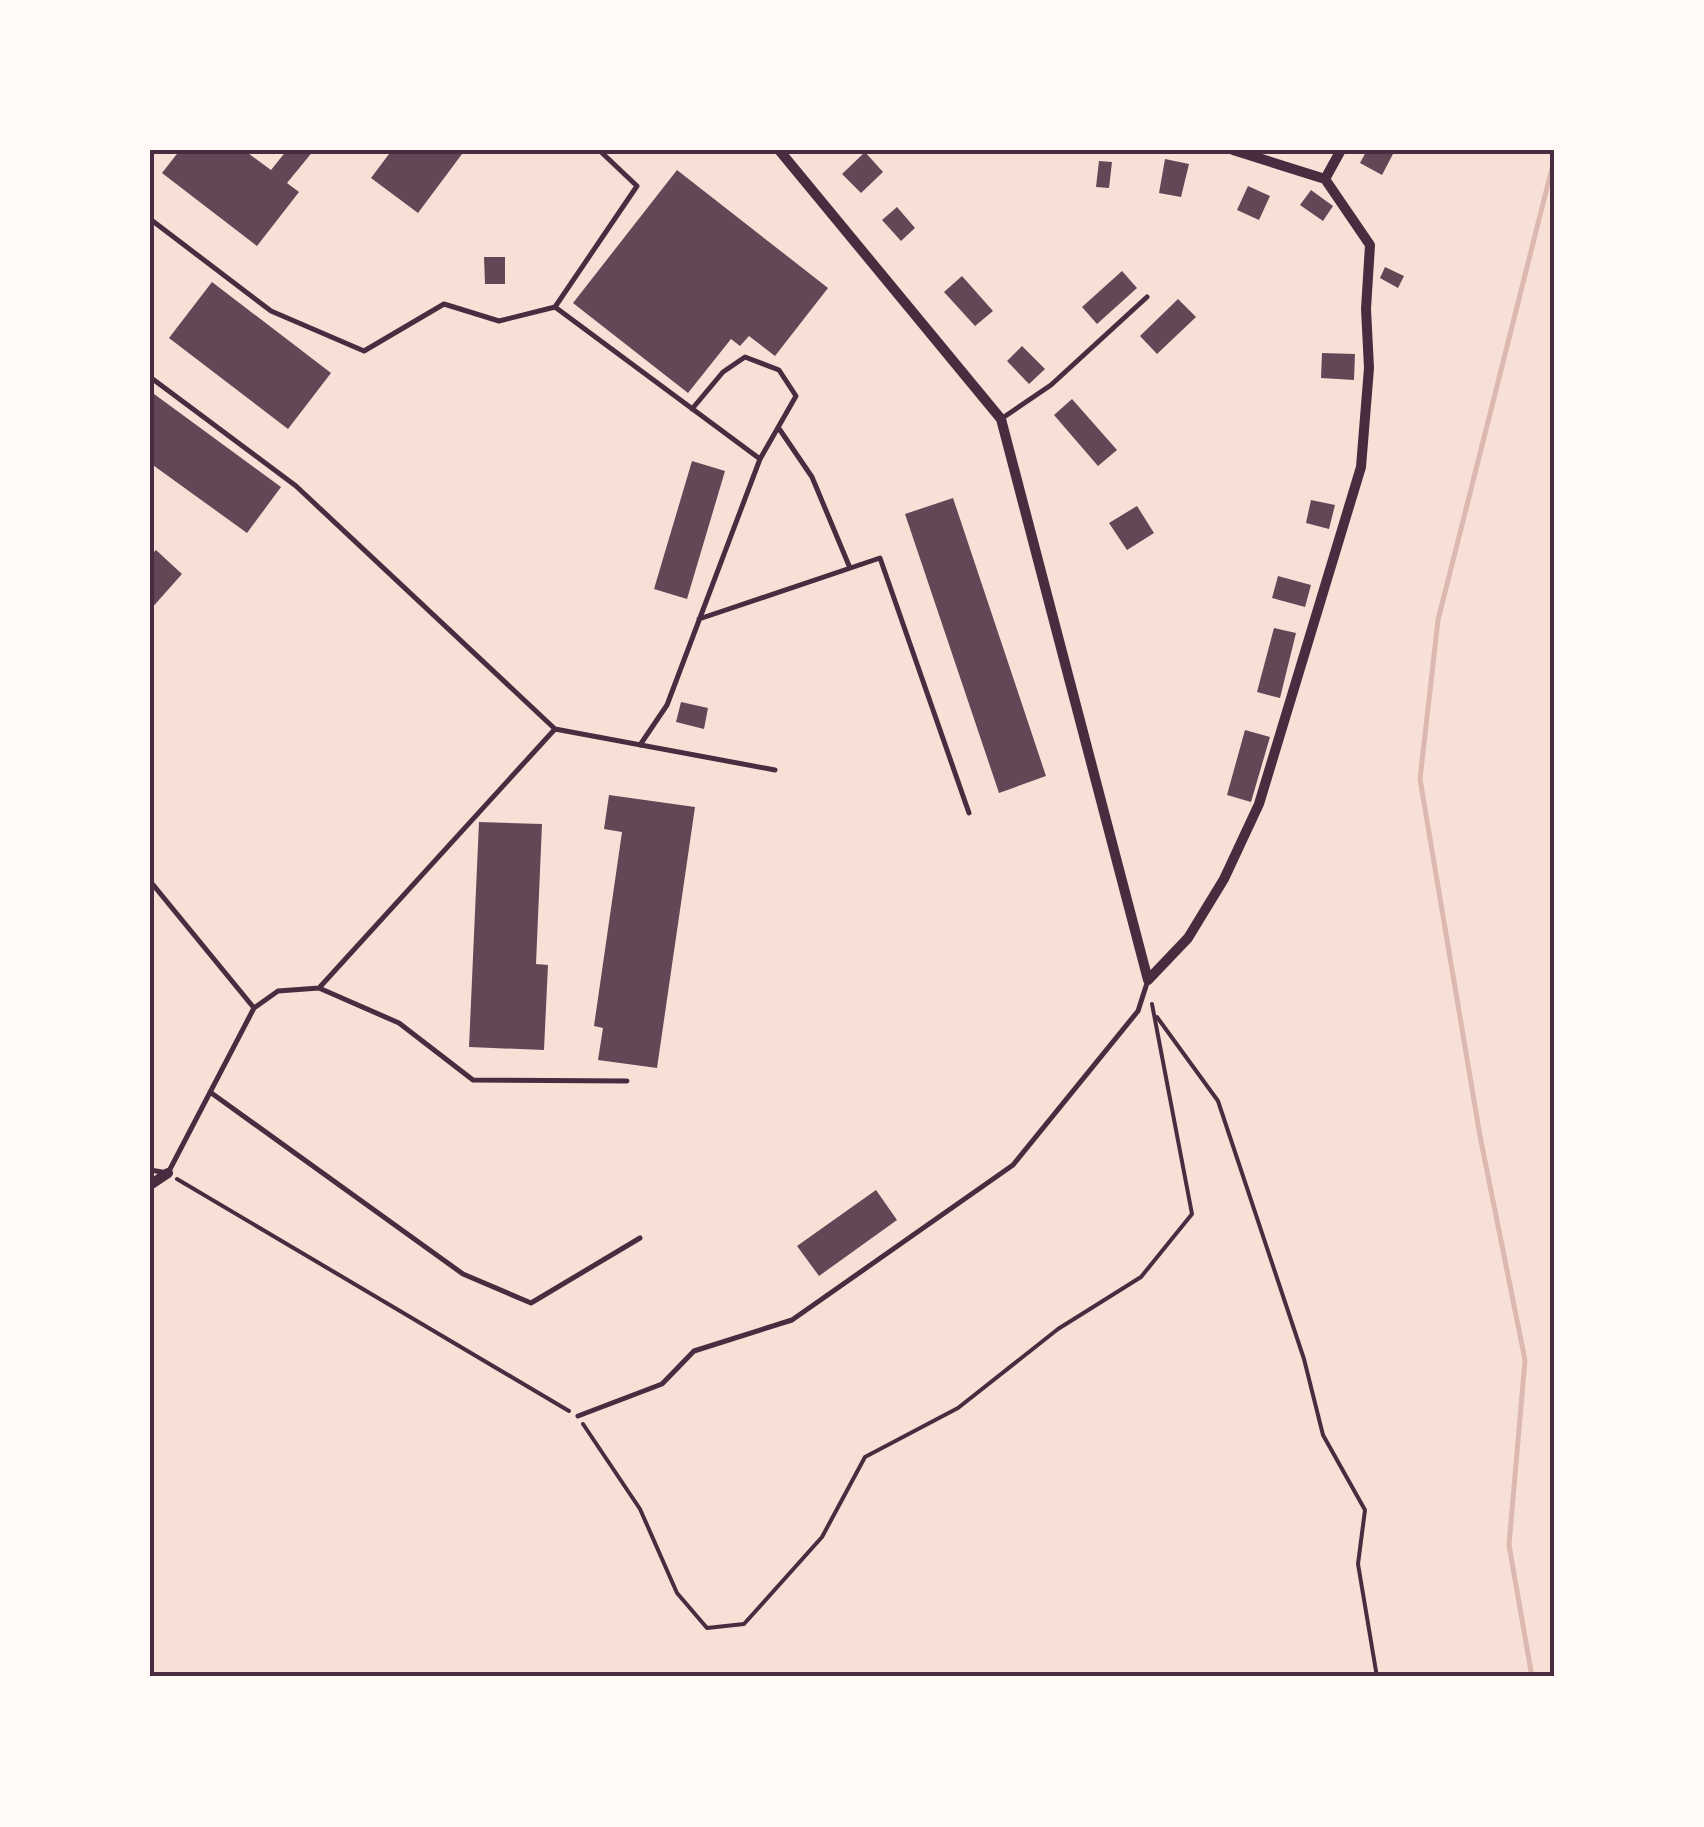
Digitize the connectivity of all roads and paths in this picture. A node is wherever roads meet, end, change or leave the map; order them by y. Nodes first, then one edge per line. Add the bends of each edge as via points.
1 (599, 150) edge
2 (779, 150) edge
3 (1233, 150) edge
4 (1341, 150) edge
5 (1325, 178) junction
6 (150, 219) edge
7 (1147, 297) dead end
8 (555, 307) junction
9 (150, 377) edge
10 (692, 408) junction
11 (1001, 419) junction
12 (780, 430) junction
13 (760, 459) junction
14 (850, 568) junction
15 (699, 619) junction
16 (555, 730) junction
17 (640, 745) junction
18 (775, 770) dead end
19 (969, 813) dead end
20 (150, 882) edge
21 (1148, 980) junction
22 (319, 988) junction
23 (254, 1008) junction
24 (1154, 1013) junction
25 (627, 1081) dead end
26 (210, 1092) junction
27 (150, 1170) edge
28 (168, 1173) junction
29 (150, 1185) edge
30 (640, 1238) dead end
31 (578, 1416) junction
32 (1376, 1677) edge

1 - 8 lane via 637,186
2 - 11 street
3 - 5 street
4 - 5 street
5 - 21 street via 1370,245 1360,467 1259,804 1188,938
6 - 8 lane via 272,310 364,351 444,304 500,322
7 - 11 lane via 1051,385
8 - 10 lane
9 - 16 lane via 296,486
10 - 12 lane via 745,358 779,370 796,396
10 - 13 lane
11 - 21 street
12 - 13 lane
12 - 14 lane via 812,477
13 - 15 lane
14 - 15 lane
14 - 19 lane via 880,558
15 - 17 lane via 666,706
16 - 17 lane
16 - 22 lane
17 - 18 lane
20 - 23 lane
21 - 24 path
21 - 31 lane via 1138,1011 1013,1166 792,1320 694,1350 662,1384
22 - 23 lane via 278,991
22 - 25 lane via 399,1023 473,1080
23 - 26 lane
24 - 31 path via 1192,1214 1142,1277 1058,1329 958,1408 865,1457 822,1536 744,1624 706,1628 677,1593 640,1509
24 - 32 path via 1218,1101 1304,1359 1322,1436 1365,1510 1358,1564
26 - 28 lane
26 - 30 lane via 463,1274 531,1303
27 - 28 lane
28 - 29 street
28 - 31 path

